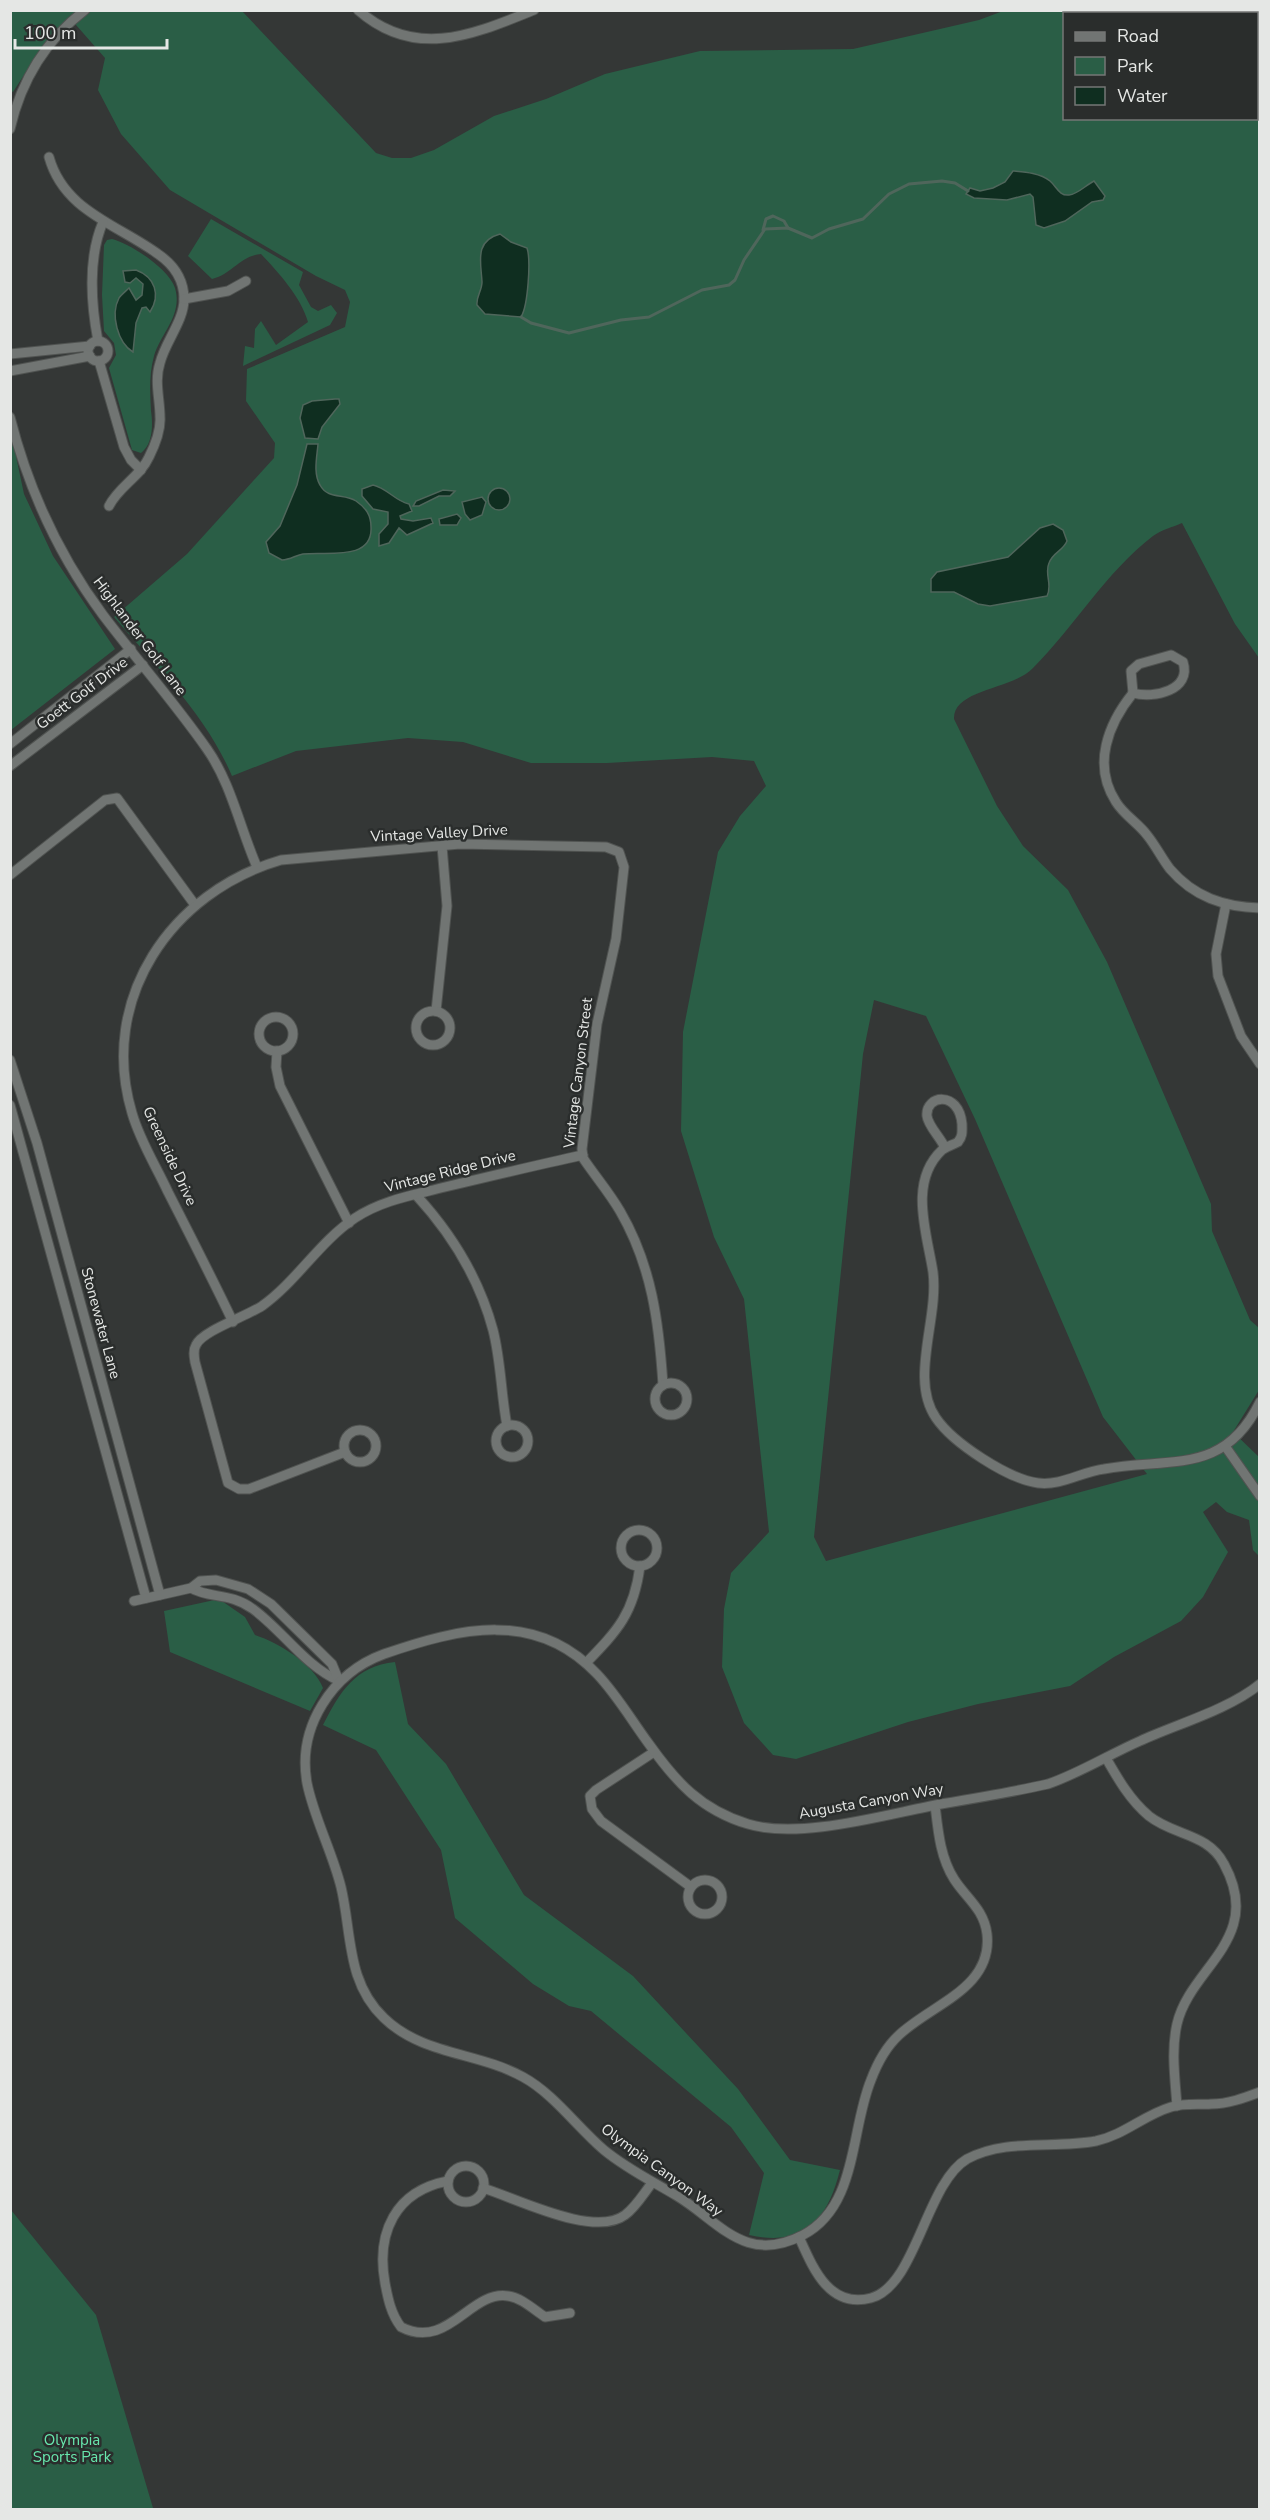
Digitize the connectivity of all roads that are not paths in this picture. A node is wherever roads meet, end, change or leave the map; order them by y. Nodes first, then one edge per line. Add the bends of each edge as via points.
1 (85, 10) edge
2 (358, 10) edge
3 (528, 12) edge
4 (10, 129) edge
5 (49, 157) dead end
6 (103, 222) junction
7 (246, 281) dead end
8 (184, 299) junction
9 (94, 343) junction
10 (55, 349) junction
11 (10, 354) edge
12 (94, 359) junction
13 (57, 363) junction
14 (10, 371) edge
15 (10, 417) edge
16 (141, 470) junction
17 (109, 506) dead end
18 (131, 650) junction
19 (143, 665) junction
20 (1133, 693) junction
21 (10, 744) edge
22 (10, 766) edge
23 (442, 846) junction
24 (621, 856) joint
25 (257, 867) junction
26 (10, 875) edge
27 (1226, 904) junction
28 (195, 905) junction
29 (1260, 908) edge
30 (436, 1011) dead end
31 (277, 1051) dead end
32 (10, 1060) edge
33 (1260, 1064) edge
34 (10, 1105) edge
35 (945, 1148) junction
36 (583, 1155) junction
37 (416, 1195) junction
38 (349, 1223) junction
39 (233, 1322) junction
40 (663, 1385) dead end
41 (1260, 1402) edge
42 (507, 1426) dead end
43 (1225, 1446) junction
44 (345, 1452) dead end
45 (1260, 1496) edge
46 (640, 1566) dead end
47 (191, 1588) junction
48 (160, 1595) junction
49 (146, 1598) junction
50 (134, 1601) dead end
51 (586, 1663) junction
52 (339, 1681) junction
53 (1260, 1684) edge
54 (654, 1752) junction
55 (1106, 1758) junction
56 (935, 1805) junction
57 (691, 1887) dead end
58 (1260, 2092) edge
59 (1177, 2106) junction
60 (448, 2181) junction
61 (652, 2183) junction
62 (483, 2188) junction
63 (799, 2237) junction
64 (570, 2313) dead end

1 - 4 street via 54,39 34,68
2 - 3 street via 394,33 431,40 477,32
5 - 6 street via 65,189
6 - 8 street via 169,264 182,282
6 - 9 street via 94,270
7 - 8 street via 228,291
8 - 16 street via 159,364 160,419 153,447
9 - 10 street
9 - 12 street
9 - 12 street via 104,344 108,349 106,356
10 - 11 street
10 - 13 street
12 - 13 street
12 - 16 street via 124,447
13 - 14 street
15 - 18 street, Highlander Golf Lane via 35,491 61,546 92,599
16 - 17 street via 119,490
18 - 19 street, Highlander Golf Lane
18 - 21 street, Goett Golf Drive
19 - 22 street, Goett Golf Drive
19 - 25 street, Highlander Golf Lane via 207,749 221,774
20 - 20 street via 1146,695 1174,689 1186,675 1183,662 1171,655 1139,664 1131,671
20 - 27 street via 1108,734 1104,761 1109,788 1123,812 1147,835 1181,881
23 - 24 street, Vintage Valley Drive via 606,847
23 - 25 street, Vintage Valley Drive via 309,856
23 - 30 street via 447,906
24 - 36 street, Vintage Canyon Street via 624,867 616,939 597,1024
25 - 28 street, Greenside Drive via 229,880
26 - 28 street via 110,798 117,798
27 - 29 street
27 - 33 street via 1216,954 1218,976 1241,1036
28 - 39 street, Greenside Drive via 164,938 139,982 128,1016 125,1066 138,1130
31 - 38 street via 280,1086
32 - 48 street, Stonewater Lane via 35,1136
34 - 49 street, Stonewater Lane
35 - 35 street via 958,1142 963,1132 959,1109 950,1100 942,1099 933,1102 927,1115
35 - 43 street via 928,1174 922,1206 934,1285 924,1376 929,1406 955,1439 1012,1475 1026,1481 1053,1483 1107,1468 1199,1459
36 - 37 street, Vintage Ridge Drive
36 - 40 street, Vintage Canyon Street via 622,1214 650,1278 658,1318
37 - 38 street, Vintage Ridge Drive via 375,1206
37 - 42 street via 459,1249 482,1298 493,1330
38 - 39 street, Vintage Ridge Drive via 324,1244 294,1279
39 - 44 street, Vintage Ridge Drive via 202,1337 194,1347 225,1478 239,1489 256,1487
41 - 43 street via 1243,1431
43 - 45 street
46 - 51 street via 627,1617
47 - 48 street
47 - 52 street via 201,1594 220,1594 242,1602 322,1673
47 - 52 street via 200,1581 216,1580 261,1596 332,1664
48 - 49 street
49 - 50 street
51 - 52 street, Augusta Canyon Way via 544,1637 494,1628 466,1631 384,1654
51 - 54 street, Augusta Canyon Way via 603,1680
52 - 61 street, Olympia Canyon Way via 312,1727 306,1751 306,1777 340,1886 353,1965 368,1998 386,2021 413,2039 487,2061 523,2077 603,2150
53 - 55 street, Augusta Canyon Way via 1240,1697
54 - 56 street, Augusta Canyon Way via 691,1796 727,1817 757,1827 793,1830
54 - 57 street via 596,1790 590,1802 595,1815
55 - 56 street, Augusta Canyon Way via 1048,1784
55 - 59 street via 1127,1792 1150,1817 1208,1844 1225,1865 1235,1898 1232,1931 1225,1947 1190,1997 1177,2024
56 - 63 street, Olympia Canyon Way via 948,1868 982,1915 987,1939 983,1962 963,1990 899,2035 885,2052 868,2087 843,2189 827,2215
58 - 59 street via 1222,2103
59 - 63 street via 1097,2141 998,2148 967,2159 956,2167 944,2187 893,2283 870,2299 836,2295 813,2267
60 - 62 street via 453,2196 462,2202 473,2201
60 - 62 street via 454,2171 469,2167 482,2177
60 - 64 street via 420,2190 395,2212 388,2224 383,2273 390,2306 401,2327 420,2333 439,2328 465,2315 481,2301 498,2295 515,2297 545,2317
61 - 62 street via 624,2216 595,2223
61 - 63 street, Olympia Canyon Way via 680,2198 734,2238 761,2244

